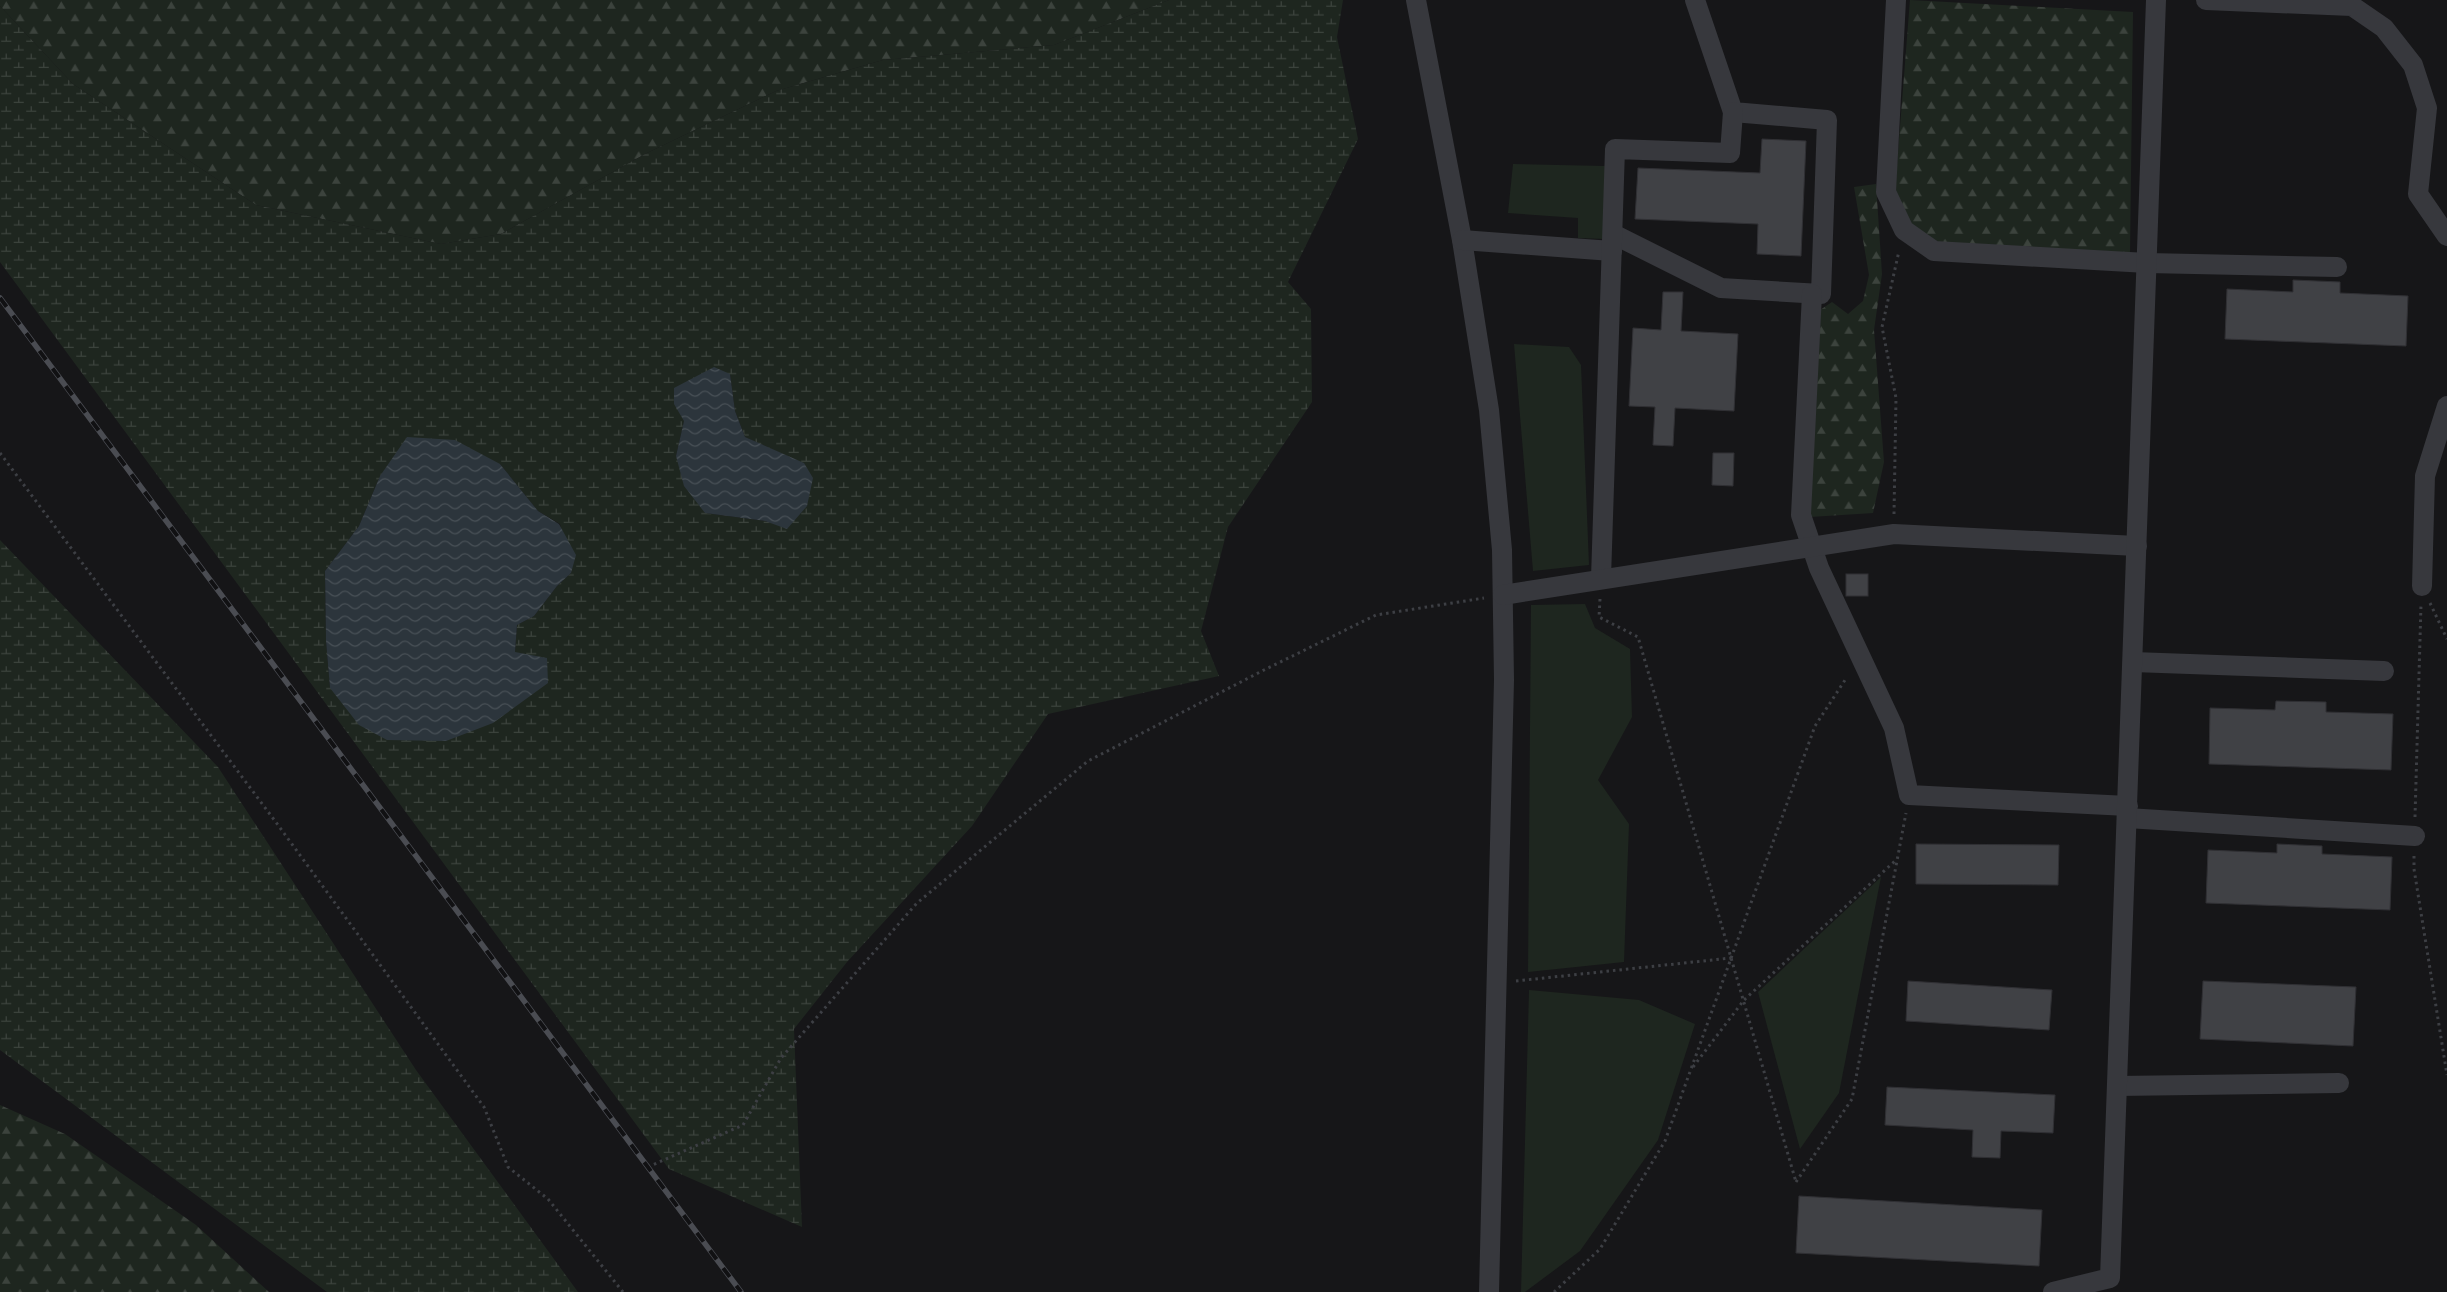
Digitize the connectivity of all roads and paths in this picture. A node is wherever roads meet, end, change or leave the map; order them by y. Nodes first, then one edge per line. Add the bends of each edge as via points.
1 (1416, 0) edge
2 (1696, 0) edge
3 (1896, 0) edge
4 (2156, 0) edge
5 (2206, 0) edge
6 (2352, 3) edge
7 (1733, 112) junction
8 (1904, 230) junction
9 (2447, 236) edge
10 (1462, 240) junction
11 (1612, 243) junction
12 (2147, 263) junction
13 (2338, 267) dead end
14 (1812, 294) junction
15 (2447, 406) edge
16 (0, 453) edge
17 (1894, 534) junction
18 (2137, 546) junction
19 (1812, 548) junction
20 (1601, 578) junction
21 (2422, 586) joint
22 (1503, 595) junction
23 (2447, 639) edge
24 (1860, 657) junction
25 (2133, 662) junction
26 (2384, 671) dead end
27 (1909, 795) junction
28 (2127, 812) junction
29 (2415, 836) dead end
30 (1897, 859) junction
31 (1732, 958) junction
32 (1497, 983) junction
33 (1744, 1000) junction
34 (1691, 1070) junction
35 (2339, 1083) dead end
36 (2117, 1086) junction
37 (648, 1167) dead end
38 (623, 1292) edge
39 (1489, 1292) edge
40 (1554, 1292) edge
41 (2053, 1292) edge

1 - 10 street
2 - 7 street
3 - 8 street via 1886,192
4 - 12 street
5 - 6 street
6 - 9 street via 2384,28 2413,65 2427,108 2418,194
7 - 11 street via 1730,153 1616,149
7 - 14 street via 1827,120 1821,294
8 - 12 street via 1934,251
8 - 17 path via 1882,327 1896,398
10 - 11 street
10 - 22 street via 1489,410
11 - 14 street via 1721,288
11 - 20 street
12 - 13 street
12 - 18 street
14 - 19 street via 1801,516
15 - 21 street via 2425,476
16 - 38 path via 276,821 484,1107 508,1166 548,1199
17 - 18 street
17 - 19 street
18 - 25 street
19 - 20 street
19 - 24 street
20 - 22 street
20 - 31 path via 1599,617 1638,637
21 - 23 path
22 - 32 street
22 - 37 path via 1376,615 1088,761 917,902 781,1058 743,1125
24 - 27 street via 1894,728
24 - 31 path via 1815,726
25 - 26 street
25 - 28 street
27 - 28 street
27 - 30 path
28 - 29 street
28 - 36 street
30 - 33 path
30 - 33 path via 1852,1099 1796,1182
31 - 32 path
31 - 33 path
31 - 34 path
32 - 39 street
33 - 34 path
34 - 40 path via 1665,1141 1600,1249
35 - 36 street
36 - 41 street via 2110,1278

